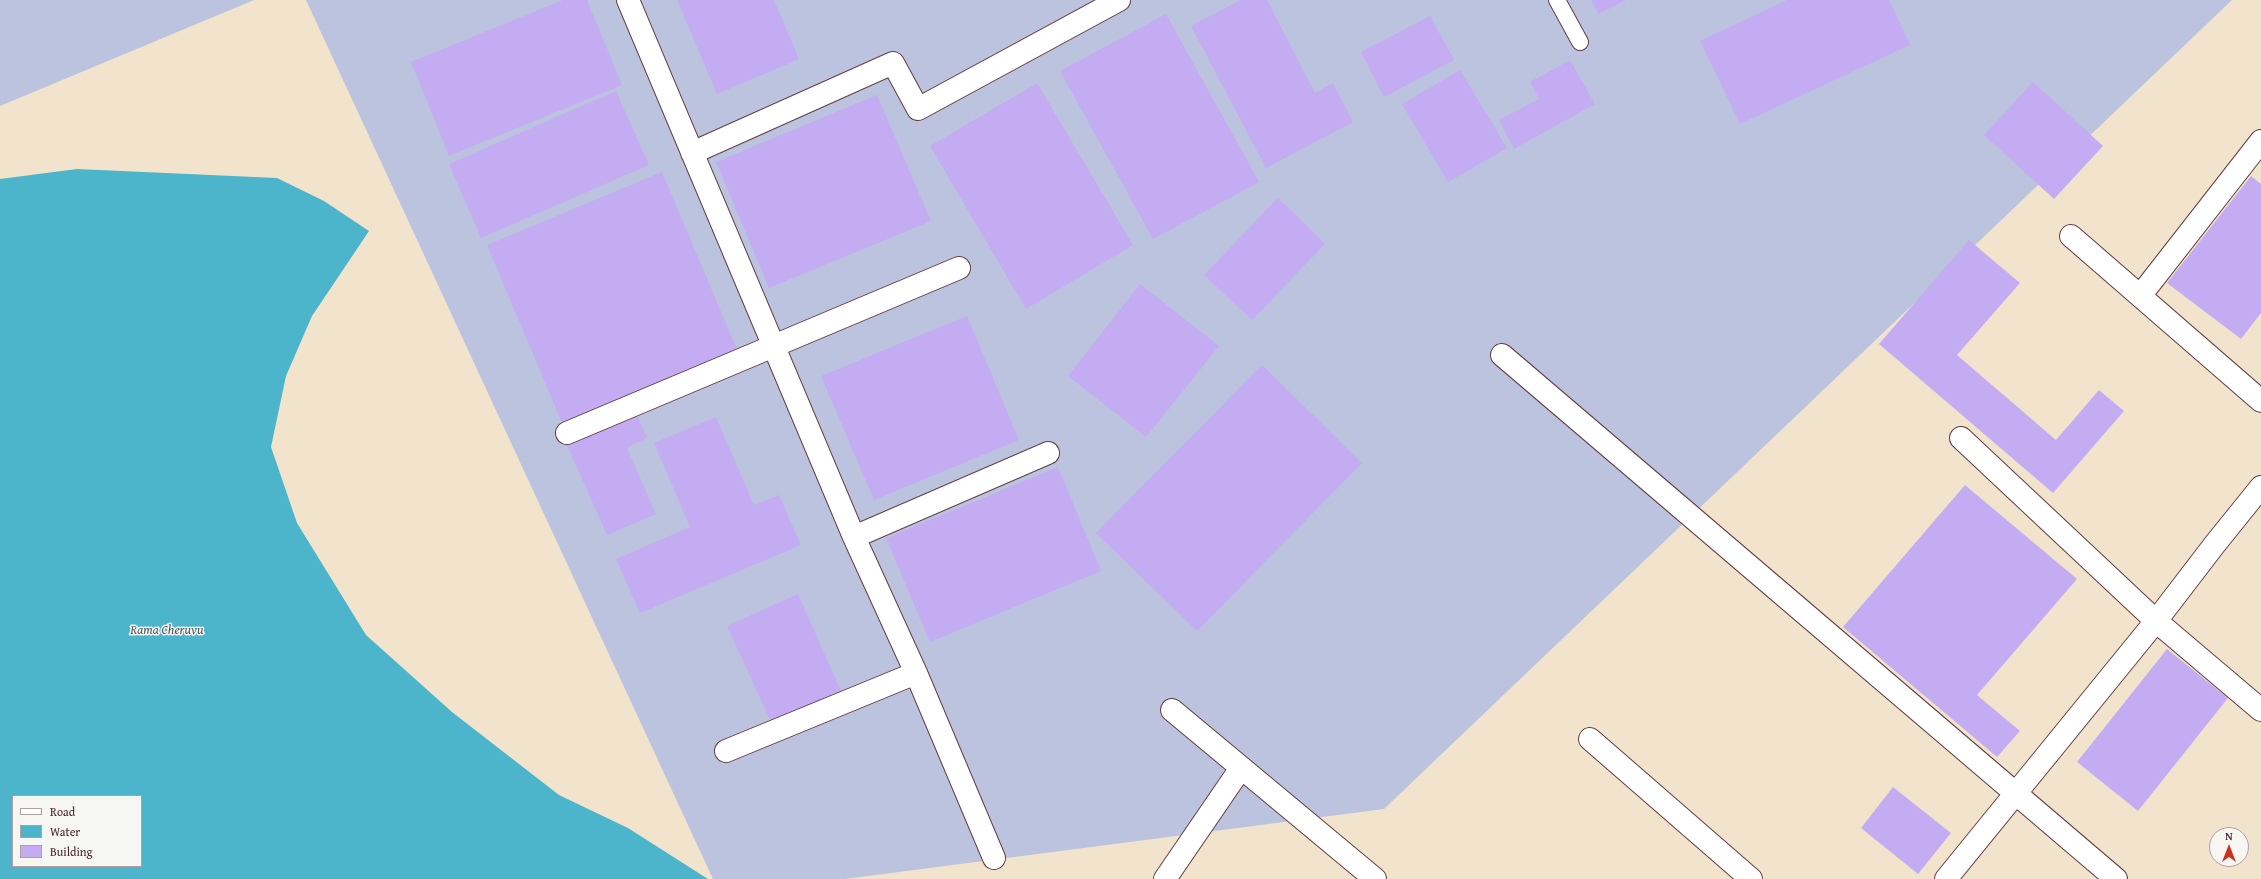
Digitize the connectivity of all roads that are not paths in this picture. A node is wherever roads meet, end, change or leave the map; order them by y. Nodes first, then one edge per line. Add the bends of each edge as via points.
1 (628, 0) edge
2 (1119, 0) edge
3 (1557, 0) edge
4 (1580, 42) dead end
5 (2261, 141) edge
6 (692, 153) junction
7 (2071, 236) dead end
8 (959, 268) dead end
9 (2140, 296) junction
10 (772, 346) junction
11 (1502, 355) dead end
12 (2261, 401) edge
13 (567, 433) dead end
14 (1961, 438) dead end
15 (1048, 453) dead end
16 (2261, 487) edge
17 (854, 537) junction
18 (2156, 621) junction
19 (916, 673) junction
20 (1172, 710) dead end
21 (2261, 710) edge
22 (1590, 739) dead end
23 (726, 751) dead end
24 (1241, 768) junction
25 (2016, 794) junction
26 (994, 858) dead end
27 (1165, 879) edge
28 (1375, 879) edge
29 (1750, 879) edge
30 (1946, 879) edge
31 (2116, 879) edge

1 - 6 street
2 - 6 street via 918,109 893,63
3 - 4 lane
5 - 9 street
6 - 10 street
7 - 9 street
8 - 10 street
9 - 12 street
10 - 13 street
10 - 17 street
11 - 25 street
14 - 18 street
15 - 17 street
16 - 18 street
17 - 19 street
18 - 21 street
18 - 25 street
19 - 23 street
19 - 26 street
20 - 24 street
22 - 29 street
24 - 27 street
24 - 28 street
25 - 30 street
25 - 31 street

